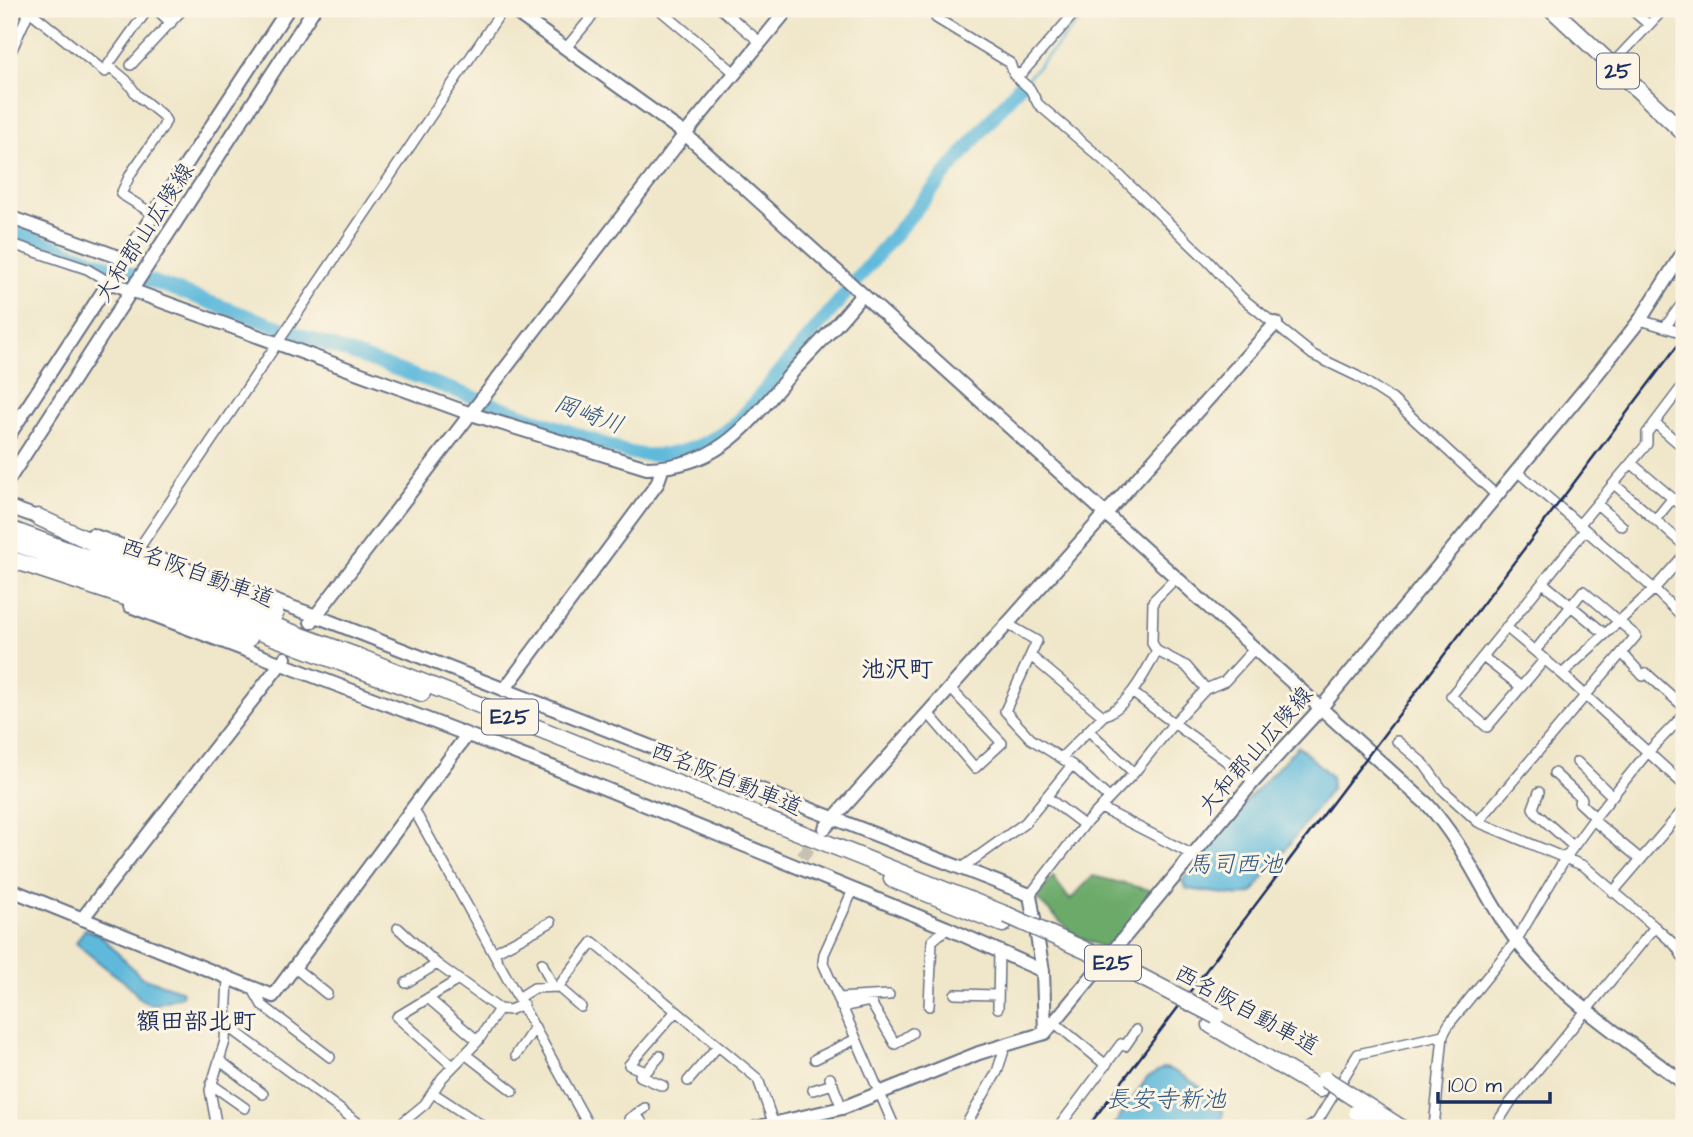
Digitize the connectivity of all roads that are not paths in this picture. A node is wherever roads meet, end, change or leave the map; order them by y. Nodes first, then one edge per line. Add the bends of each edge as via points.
1 (29, 9) edge
2 (149, 9) edge
3 (156, 9) edge
4 (183, 9) edge
5 (288, 9) edge
6 (314, 9) edge
7 (503, 9) edge
8 (511, 9) edge
9 (598, 9) edge
10 (659, 9) edge
11 (721, 9) edge
12 (788, 9) edge
13 (943, 9) edge
14 (1078, 9) edge
15 (1552, 9) edge
16 (1631, 9) edge
17 (1664, 9) edge
18 (172, 23) junction
19 (1648, 25) junction
20 (760, 42) junction
21 (566, 48) junction
22 (9, 56) edge
23 (1612, 64) junction
24 (108, 65) junction
25 (126, 69) junction
26 (735, 74) junction
27 (1015, 76) junction
28 (1684, 133) edge
29 (685, 134) junction
30 (153, 214) junction
31 (9, 217) edge
32 (9, 243) edge
33 (1684, 251) edge
34 (123, 261) junction
35 (110, 280) junction
36 (132, 288) junction
37 (861, 292) junction
38 (1684, 301) edge
39 (1640, 320) junction
40 (1276, 323) junction
41 (1665, 327) junction
42 (1684, 333) edge
43 (279, 340) junction
44 (1683, 388) edge
45 (473, 411) junction
46 (1654, 422) junction
47 (9, 435) edge
48 (1684, 448) edge
49 (1631, 463) junction
50 (663, 467) junction
51 (1517, 471) junction
52 (9, 480) edge
53 (1614, 484) junction
54 (1684, 494) edge
55 (1496, 495) junction
56 (1672, 499) junction
57 (1597, 504) junction
58 (9, 507) edge
59 (1105, 515) junction
60 (37, 517) junction
61 (1655, 520) junction
62 (1622, 526) dead end
63 (1582, 527) junction
64 (9, 529) edge
65 (9, 541) edge
66 (1684, 545) edge
67 (137, 551) junction
68 (1684, 555) edge
69 (9, 559) edge
70 (1176, 578) junction
71 (1543, 583) junction
72 (1654, 589) junction
73 (1571, 606) junction
74 (1684, 618) edge
75 (314, 619) junction
76 (1619, 621) junction
77 (1009, 625) junction
78 (1506, 627) junction
79 (1604, 633) junction
80 (1254, 649) junction
81 (1157, 651) junction
82 (1535, 651) junction
83 (1622, 653) junction
84 (1032, 657) junction
85 (1483, 657) junction
86 (1545, 659) junction
87 (283, 660) junction
88 (1562, 674) junction
89 (376, 676) junction
90 (1521, 687) junction
91 (950, 688) junction
92 (1206, 689) junction
93 (504, 690) junction
94 (1132, 692) junction
95 (1586, 695) junction
96 (474, 702) junction
97 (1684, 708) edge
98 (1320, 709) junction
99 (927, 712) junction
100 (1684, 715) edge
101 (1103, 716) junction
102 (1173, 724) junction
103 (1089, 730) junction
104 (467, 734) junction
105 (1397, 741) dead end
106 (1647, 753) junction
107 (1061, 758) junction
108 (1577, 762) dead end
109 (1072, 765) junction
110 (1134, 773) junction
111 (1553, 773) dead end
112 (1254, 781) junction
113 (1684, 786) edge
114 (1539, 792) dead end
115 (1612, 796) junction
116 (1048, 798) junction
117 (1109, 798) junction
118 (413, 808) junction
119 (1101, 808) junction
120 (1684, 809) edge
121 (1594, 818) junction
122 (1478, 822) junction
123 (828, 823) junction
124 (1084, 825) junction
125 (1573, 846) junction
126 (1193, 855) junction
127 (1566, 857) junction
128 (1639, 858) junction
129 (962, 868) junction
130 (9, 889) edge
131 (853, 890) junction
132 (1614, 892) junction
133 (1030, 895) junction
134 (82, 919) junction
135 (1005, 919) junction
136 (551, 922) dead end
137 (1655, 927) junction
138 (398, 928) dead end
139 (947, 928) junction
140 (1684, 937) edge
141 (1516, 941) junction
142 (1676, 946) junction
143 (999, 950) junction
144 (495, 952) junction
145 (1684, 959) edge
146 (542, 963) dead end
147 (437, 964) junction
148 (295, 968) junction
149 (1043, 971) junction
150 (228, 979) junction
151 (458, 980) junction
152 (406, 983) dead end
153 (555, 987) junction
154 (253, 989) junction
155 (327, 994) dead end
156 (955, 994) dead end
157 (889, 995) dead end
158 (998, 995) junction
159 (428, 998) junction
160 (521, 1001) junction
161 (839, 1002) junction
162 (929, 1006) dead end
163 (581, 1007) dead end
164 (998, 1008) dead end
165 (499, 1009) junction
166 (1588, 1009) junction
167 (676, 1011) junction
168 (1055, 1023) junction
169 (225, 1024) junction
170 (535, 1027) junction
171 (1136, 1030) dead end
172 (912, 1033) dead end
173 (1045, 1033) junction
174 (1443, 1035) junction
175 (856, 1039) junction
176 (478, 1041) junction
177 (1006, 1044) junction
178 (718, 1046) junction
179 (465, 1054) junction
180 (516, 1055) dead end
181 (660, 1056) dead end
182 (330, 1057) dead end
183 (815, 1059) dead end
184 (219, 1060) junction
185 (1105, 1065) junction
186 (453, 1066) junction
187 (642, 1070) junction
188 (688, 1081) dead end
189 (1684, 1083) edge
190 (211, 1084) junction
191 (1322, 1084) junction
192 (663, 1086) dead end
193 (813, 1090) dead end
194 (513, 1091) dead end
195 (433, 1093) junction
196 (263, 1094) dead end
197 (879, 1094) junction
198 (245, 1108) dead end
199 (645, 1108) dead end
200 (842, 1108) junction
201 (774, 1125) junction
202 (216, 1128) edge
203 (365, 1128) edge
204 (399, 1128) edge
205 (486, 1128) edge
206 (590, 1128) edge
207 (646, 1128) edge
208 (755, 1128) edge
209 (895, 1128) edge
210 (964, 1128) edge
211 (1058, 1128) edge
212 (1308, 1128) edge
213 (1381, 1128) edge
214 (1401, 1128) edge
215 (1434, 1128) edge
216 (1494, 1128) edge

1 - 22 street
1 - 24 street via 105,72
2 - 24 street
3 - 18 street
4 - 18 street
5 - 30 street, 大和郡山広陵線
6 - 36 street, 大和郡山広陵線
7 - 43 street
8 - 21 street
9 - 21 street
10 - 26 street
11 - 20 street
12 - 20 street
13 - 27 street via 936,18 1010,63
14 - 27 street
15 - 23 highway, 25
16 - 19 street
17 - 19 street
18 - 25 street
19 - 23 street
20 - 26 street
21 - 29 street
23 - 28 highway, 25
24 - 25 street
25 - 30 street via 137,95 166,121 121,194
26 - 29 street
27 - 40 street via 1038,104 1110,166 1242,298
29 - 37 street
29 - 45 street
30 - 34 street, 大和郡山広陵線
31 - 34 street
32 - 35 street
33 - 39 street, 大和郡山広陵線
34 - 35 street, 大和郡山広陵線
35 - 36 street
35 - 47 street, 大和郡山広陵線
36 - 43 street
36 - 52 street, 大和郡山広陵線
37 - 50 street via 741,433 704,454
37 - 59 street
38 - 41 street
39 - 41 street
39 - 51 street, 大和郡山広陵線
40 - 55 street via 1313,355 1392,399
40 - 59 street
41 - 42 street
43 - 45 street
43 - 67 street
44 - 46 street
45 - 50 street via 632,465
45 - 75 street
46 - 48 street
46 - 49 street via 1647,444
49 - 53 street
49 - 56 street
50 - 93 street via 657,484
51 - 55 street, 大和郡山広陵線
51 - 63 street
53 - 57 street
53 - 61 street
54 - 56 street via 1677,502
55 - 98 street, 大和郡山広陵線
56 - 61 street
57 - 62 street
57 - 63 street
58 - 60 street
59 - 70 street
59 - 77 street
60 - 67 street
60 - 96 highway via 126,558 257,606
61 - 66 street
63 - 71 street
63 - 72 street
64 - 96 highway, 西名阪自動車道 / E25
65 - 89 highway, 西名阪自動車道 / E25
67 - 75 street
68 - 72 street
69 - 87 street
69 - 89 highway
70 - 80 street
70 - 81 street via 1153,601 1152,643
71 - 73 street
71 - 78 street
72 - 74 street
72 - 76 street
73 - 76 street via 1583,592
73 - 79 street
73 - 82 street
75 - 93 street
76 - 79 street
76 - 83 street via 1636,636
77 - 84 street via 1037,641
77 - 91 street
78 - 82 street
78 - 85 street
79 - 88 street
80 - 92 street via 1225,681
80 - 98 street
81 - 92 street via 1186,666
81 - 94 street
82 - 86 street
83 - 95 street
83 - 97 street
84 - 101 street
84 - 107 street via 1004,711 1031,739
85 - 90 street
85 - 90 street via 1451,696 1487,727
86 - 88 street
86 - 90 street
87 - 104 street
87 - 134 street
88 - 95 street
89 - 135 highway, 西名阪自動車道 / E25
91 - 99 street
91 - 99 street via 1002,743 975,768
92 - 102 street
93 - 123 street
94 - 101 street
94 - 102 street
95 - 106 street
95 - 122 street
96 - 135 highway, 西名阪自動車道 / E25
98 - 112 street, 大和郡山広陵線
98 - 141 street via 1445,824
99 - 123 street
100 - 106 street
101 - 103 street
102 - 110 street
102 - 112 street
103 - 107 street
103 - 110 street
104 - 118 street
104 - 131 street via 799,861
105 - 122 street
106 - 113 street
106 - 115 street
107 - 109 street
108 - 115 street
109 - 116 street
109 - 117 street
110 - 117 street
111 - 121 street via 1582,799 1579,802
112 - 126 street, 大和郡山広陵線
114 - 125 street via 1532,808 1535,813
115 - 121 street
116 - 124 street
116 - 129 street via 1025,823
117 - 119 street
118 - 144 street
118 - 148 street
119 - 124 street
119 - 126 street
120 - 128 street
121 - 125 street
121 - 128 street
122 - 127 street
123 - 129 street
124 - 133 street
125 - 127 street
126 - 168 street, 大和郡山広陵線
127 - 132 street
127 - 141 street
128 - 132 street
129 - 133 street
130 - 134 street
131 - 139 street
131 - 161 street via 823,957
132 - 137 street
133 - 149 street
134 - 150 street
135 - 191 highway, 西名阪自動車道 / E25 via 1214,1021
136 - 144 street
137 - 142 street
137 - 166 street
138 - 147 street
139 - 143 street
139 - 162 street via 932,941
140 - 142 street
141 - 166 street
141 - 174 street
142 - 145 street
143 - 149 street
143 - 158 street
144 - 160 street
146 - 153 street
147 - 151 street
147 - 152 street
148 - 154 street via 273,996
148 - 155 street
149 - 173 street
150 - 154 street
150 - 169 street
151 - 159 street
151 - 165 street
153 - 160 street via 534,988
153 - 163 street
153 - 167 street via 593,942
154 - 182 street via 262,1005
156 - 158 street
157 - 161 street
158 - 164 street
159 - 176 street
159 - 186 street via 397,1017
160 - 165 street via 510,1010
160 - 170 street
161 - 172 street via 870,1001 895,1044
161 - 175 street
165 - 176 street
166 - 189 street
166 - 216 street
167 - 178 street
167 - 187 street via 629,1065
168 - 173 street, 大和郡山広陵線
168 - 185 street
169 - 184 street
169 - 203 street
170 - 180 street
170 - 206 street
171 - 185 street
173 - 177 street, 大和郡山広陵線
174 - 212 street via 1358,1054 1317,1122
174 - 215 street
175 - 183 street
175 - 197 street
176 - 179 street
177 - 197 street, 大和郡山広陵線
177 - 210 street via 997,1072
178 - 188 street
178 - 201 street via 758,1079
179 - 186 street
179 - 194 street
181 - 187 street via 646,1072
184 - 190 street
184 - 196 street
185 - 211 street
186 - 195 street
187 - 192 street via 640,1076
190 - 198 street
190 - 202 street
191 - 213 highway, 西名阪自動車道 / E25, bridge
191 - 214 highway, 西名阪自動車道 / E25, bridge
193 - 200 street via 832,1081
195 - 204 street
195 - 205 street
197 - 200 street, 大和郡山広陵線
197 - 209 street
199 - 207 street via 632,1116
200 - 201 street, 大和郡山広陵線
201 - 208 street, 大和郡山広陵線

